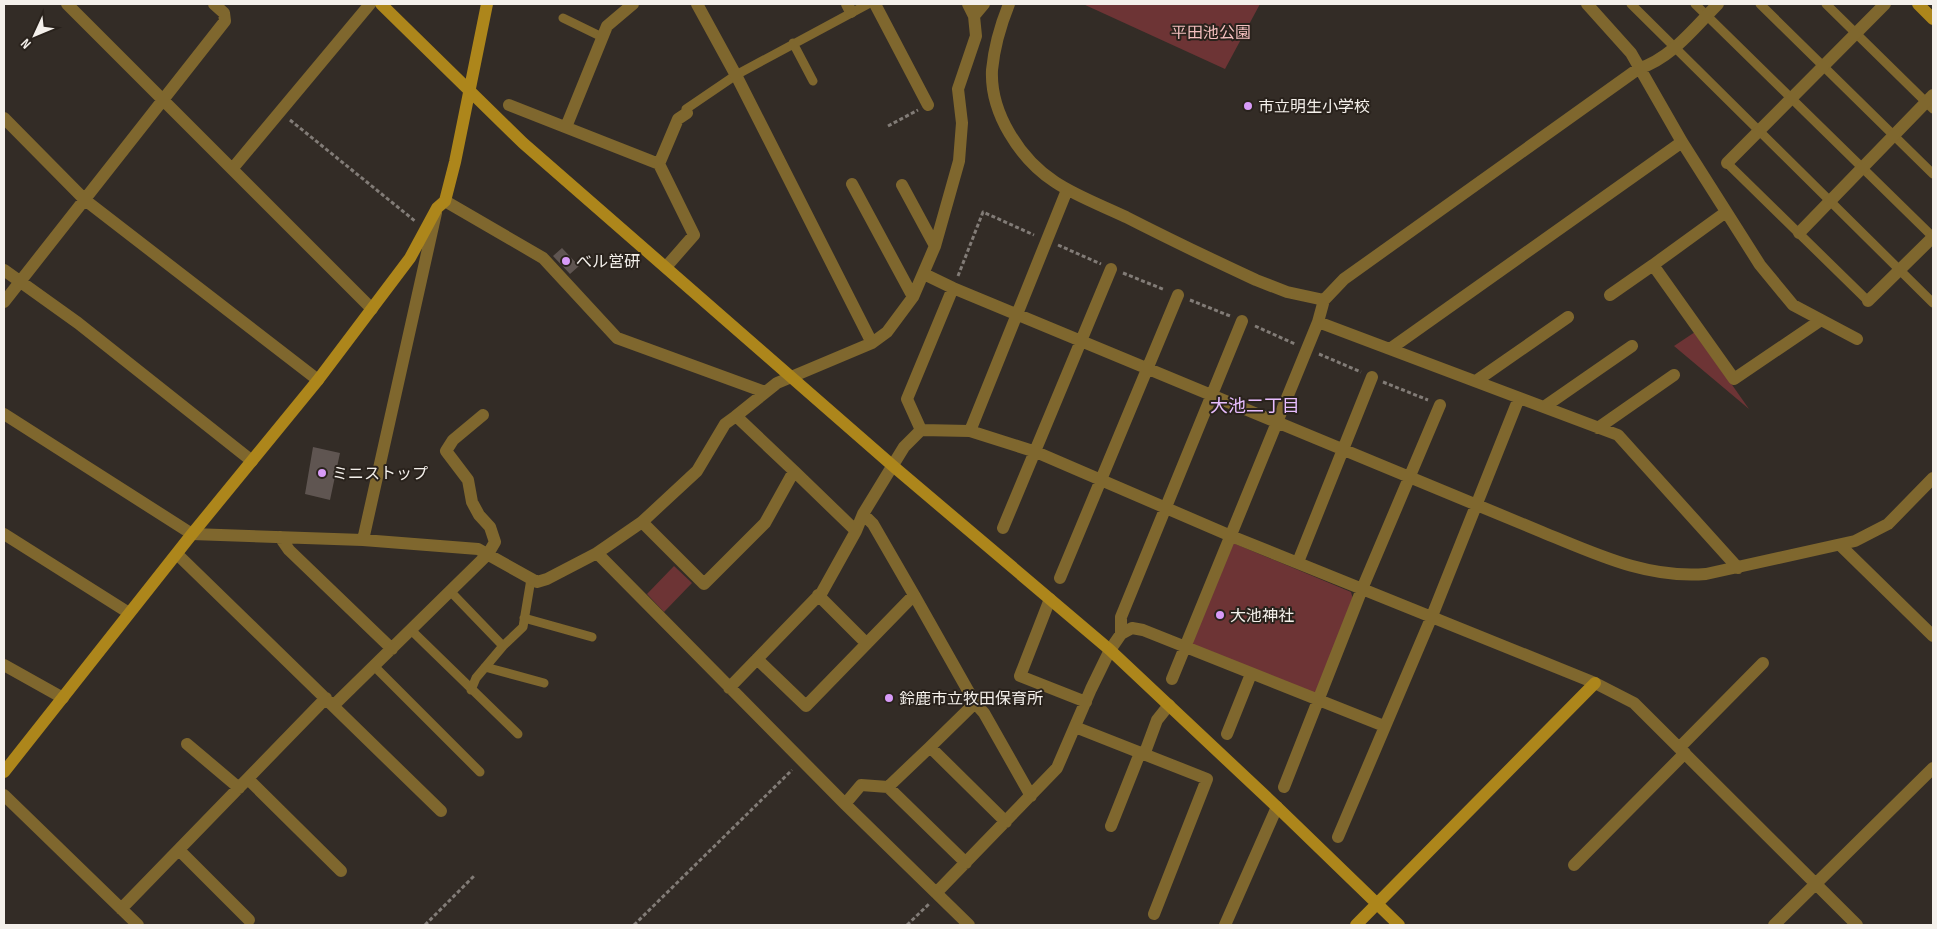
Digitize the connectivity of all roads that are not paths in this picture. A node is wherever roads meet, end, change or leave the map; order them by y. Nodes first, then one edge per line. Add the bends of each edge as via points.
1 (66, 4) edge
2 (214, 4) edge
3 (370, 4) edge
4 (381, 4) edge
5 (487, 4) edge
6 (633, 4) edge
7 (697, 4) edge
8 (868, 4) edge
9 (875, 4) edge
10 (968, 4) edge
11 (984, 4) edge
12 (1008, 4) edge
13 (1587, 4) edge
14 (1630, 4) edge
15 (1695, 4) edge
16 (1718, 4) edge
17 (1760, 4) edge
18 (1826, 4) edge
19 (1885, 4) edge
20 (1918, 4) edge
21 (849, 8) edge
22 (1707, 15) junction
23 (974, 16) junction
24 (563, 18) dead end
25 (1933, 19) edge
26 (1856, 33) junction
27 (602, 37) junction
28 (793, 43) junction
29 (1674, 49) junction
30 (1824, 66) junction
31 (1638, 69) junction
32 (736, 74) junction
33 (813, 81) dead end
34 (468, 90) junction
35 (1792, 98) junction
36 (163, 100) junction
37 (1931, 102) edge
38 (509, 105) dead end
39 (928, 105) dead end
40 (687, 113) joint
41 (4, 118) edge
42 (566, 126) junction
43 (1759, 132) junction
44 (1894, 136) junction
45 (1682, 142) junction
46 (1727, 163) joint
47 (659, 164) junction
48 (233, 168) junction
49 (1863, 168) junction
50 (1933, 174) edge
51 (852, 184) dead end
52 (902, 185) dead end
53 (1067, 190) junction
54 (85, 200) junction
55 (1830, 201) junction
56 (441, 205) junction
57 (1726, 212) junction
58 (1799, 233) junction
59 (1933, 237) edge
60 (935, 246) junction
61 (1653, 265) junction
62 (666, 267) junction
63 (1111, 269) dead end
64 (4, 270) edge
65 (1900, 270) junction
66 (924, 274) junction
67 (20, 282) junction
68 (953, 288) junction
69 (1178, 295) dead end
70 (1610, 295) dead end
71 (913, 297) junction
72 (1324, 300) junction
73 (1868, 301) joint
74 (4, 302) edge
75 (1933, 303) edge
76 (372, 309) junction
77 (1018, 314) junction
78 (1568, 317) dead end
79 (1821, 320) junction
80 (1242, 321) dead end
81 (1318, 322) junction
82 (1857, 339) dead end
83 (1082, 341) junction
84 (872, 343) junction
85 (1632, 346) dead end
86 (1390, 349) junction
87 (1148, 368) junction
88 (1674, 375) dead end
89 (1372, 377) dead end
90 (791, 378) junction
91 (318, 380) junction
92 (1476, 382) junction
93 (765, 392) junction
94 (1212, 395) junction
95 (1518, 398) junction
96 (1440, 406) dead end
97 (1544, 407) junction
98 (4, 414) edge
99 (483, 415) dead end
100 (736, 416) junction
101 (1278, 422) junction
102 (1598, 428) junction
103 (922, 430) junction
104 (970, 431) junction
105 (1345, 449) junction
106 (1036, 452) junction
107 (252, 461) junction
108 (893, 466) junction
109 (794, 471) junction
110 (1411, 477) junction
111 (1933, 478) edge
112 (1102, 480) junction
113 (1476, 503) junction
114 (1165, 507) junction
115 (863, 514) junction
116 (642, 522) junction
117 (1003, 528) dead end
118 (856, 531) junction
119 (4, 534) edge
120 (192, 534) junction
121 (1231, 536) junction
122 (280, 538) junction
123 (363, 540) junction
124 (1840, 545) junction
125 (597, 553) junction
126 (488, 554) junction
127 (178, 555) junction
128 (1298, 562) junction
129 (1738, 568) junction
130 (1060, 578) dead end
131 (531, 579) junction
132 (1362, 589) junction
133 (450, 591) junction
134 (818, 595) junction
135 (914, 595) junction
136 (1050, 599) junction
137 (130, 613) junction
138 (1432, 616) junction
139 (524, 618) junction
140 (412, 630) junction
141 (1120, 634) junction
142 (1933, 636) edge
143 (592, 637) dead end
144 (866, 643) junction
145 (504, 646) junction
146 (1184, 648) junction
147 (392, 649) junction
148 (1110, 650) junction
149 (757, 660) junction
150 (1763, 662) dead end
151 (4, 665) edge
152 (374, 666) junction
153 (485, 667) junction
154 (1251, 674) junction
155 (1172, 680) dead end
156 (544, 683) dead end
157 (1595, 683) junction
158 (729, 688) junction
159 (471, 690) junction
160 (63, 698) junction
161 (1318, 701) junction
162 (330, 702) junction
163 (1086, 702) junction
164 (975, 703) junction
165 (1169, 705) junction
166 (1384, 726) junction
167 (1075, 727) junction
168 (518, 734) dead end
169 (1227, 734) dead end
170 (187, 744) dead end
171 (930, 747) junction
172 (1682, 751) junction
173 (1142, 754) junction
174 (1933, 768) edge
175 (4, 772) edge
176 (480, 772) dead end
177 (248, 779) junction
178 (888, 787) junction
179 (1284, 787) dead end
180 (239, 788) junction
181 (4, 795) edge
182 (1031, 796) junction
183 (845, 804) junction
184 (1277, 807) junction
185 (441, 811) dead end
186 (1006, 822) junction
187 (1111, 826) dead end
188 (1338, 838) dead end
189 (179, 850) junction
190 (966, 863) junction
191 (1574, 865) dead end
192 (341, 871) dead end
193 (1815, 884) junction
194 (937, 894) junction
195 (1378, 904) junction
196 (122, 909) junction
197 (1154, 914) dead end
198 (249, 920) dead end
199 (138, 925) edge
200 (969, 925) edge
201 (1225, 925) edge
202 (1356, 925) edge
203 (1399, 925) edge
204 (1774, 925) edge
205 (1857, 925) edge

1 - 36 street
2 - 36 street via 224,13 225,21
3 - 48 street
4 - 34 street
5 - 34 street
6 - 27 street via 607,26
7 - 32 street
8 - 21 lane
9 - 39 street
10 - 23 street
11 - 23 street
12 - 53 street via 992,69 997,107 1020,149
13 - 31 street via 1631,53
14 - 29 lane
15 - 22 lane
16 - 22 street
17 - 30 lane
18 - 26 lane
19 - 26 street
20 - 25 street
21 - 28 lane
22 - 29 street
22 - 35 lane
23 - 60 street via 976,36 958,89 962,123 959,161
24 - 27 lane
26 - 30 street
26 - 37 lane
27 - 42 street
28 - 32 lane
28 - 33 lane
29 - 31 street via 1656,64
29 - 43 lane
30 - 35 street
30 - 44 lane
31 - 45 street
31 - 72 street via 1344,279
32 - 40 lane via 686,109
32 - 84 street
34 - 56 street via 455,162
34 - 62 street via 523,143
35 - 43 street
35 - 49 lane
36 - 48 street
36 - 54 street
37 - 44 street
38 - 42 street
40 - 47 street via 678,118
41 - 54 street
42 - 47 street
43 - 46 street
43 - 55 lane
44 - 49 street
44 - 50 lane
45 - 57 street
45 - 86 street
46 - 58 lane
47 - 62 street via 694,236
48 - 76 street
49 - 55 street
49 - 59 lane
51 - 71 street
52 - 60 street
53 - 72 street via 1256,280 1287,292
53 - 77 street
54 - 67 street
54 - 91 street
55 - 58 street
55 - 65 lane
56 - 76 street via 410,258
56 - 93 street via 543,258 617,338
56 - 123 street
57 - 61 street
57 - 79 street via 1760,266 1793,305
58 - 73 lane
59 - 65 street
60 - 66 street
61 - 70 street
61 - 79 street via 1734,379
62 - 90 street
63 - 83 street
64 - 67 street
65 - 73 street
65 - 75 lane
66 - 68 street
66 - 71 street
67 - 74 street
67 - 107 street via 78,323
68 - 77 street
68 - 103 street via 907,399
69 - 87 street
71 - 84 street via 887,332
72 - 81 street
76 - 91 street
77 - 83 street
77 - 104 street
78 - 92 street
79 - 82 street
80 - 94 street
81 - 86 street
81 - 101 street
83 - 87 street
83 - 106 street
84 - 90 street
85 - 97 street
86 - 92 street
87 - 94 street
87 - 112 street
88 - 102 street
89 - 105 street
90 - 93 street via 777,382
90 - 108 street
91 - 107 street
92 - 95 street
93 - 100 street
94 - 101 street
94 - 114 street
95 - 97 street
95 - 113 street
96 - 110 street
97 - 102 street
98 - 120 street
99 - 126 street via 453,440 446,451 468,480 472,502 490,527 495,542
100 - 109 street
100 - 116 street via 725,424 697,471
101 - 105 street
101 - 121 street
102 - 129 street via 1618,435
103 - 104 street
103 - 108 street via 904,447
104 - 106 street
105 - 110 street
105 - 128 street
106 - 112 street
106 - 117 street
107 - 120 street
108 - 115 street
108 - 136 street
109 - 116 street via 765,523 704,584
109 - 118 street
110 - 113 street
110 - 132 street
111 - 124 street via 1888,524
112 - 114 street
112 - 130 street
113 - 129 street via 1618,563 1648,572 1688,576
113 - 138 street
114 - 121 street
114 - 141 street via 1122,617
115 - 118 street
115 - 135 street via 873,524
116 - 125 street
118 - 134 street
119 - 137 street
120 - 122 street
120 - 127 street
121 - 128 street
121 - 146 street
122 - 123 street
122 - 147 street
123 - 126 street via 478,549
124 - 129 street
124 - 142 street
125 - 131 street via 548,579 537,582
125 - 158 street
126 - 131 street
126 - 133 street
127 - 137 street
127 - 162 street
128 - 132 street
131 - 139 lane
132 - 138 street
132 - 161 street
133 - 140 street
133 - 145 lane
134 - 144 street
134 - 149 street
135 - 144 street
135 - 164 street
136 - 148 street
136 - 163 street via 1020,676
137 - 160 street
138 - 157 street
138 - 166 street
139 - 143 lane
139 - 145 lane via 523,627
140 - 147 street
140 - 159 lane
141 - 146 street via 1132,628 1142,630
141 - 148 street
144 - 149 street via 806,706
145 - 153 lane
146 - 154 street
146 - 155 street
147 - 152 street
148 - 163 street
148 - 165 street
149 - 158 street
150 - 172 street
151 - 160 street
152 - 162 street
152 - 176 lane
153 - 156 lane
153 - 159 lane
154 - 161 street
154 - 169 street
157 - 172 street via 1634,703
157 - 195 street
158 - 183 street
159 - 168 lane
160 - 175 street
161 - 166 street
161 - 179 street
162 - 177 street
162 - 185 street
163 - 167 street
164 - 171 street
164 - 182 street via 984,713
165 - 173 street via 1156,720
165 - 184 street
166 - 188 street
167 - 173 street
167 - 182 street via 1057,768
170 - 180 street
171 - 178 street
171 - 186 street
172 - 191 street
172 - 193 street
173 - 187 street
173 - 197 street via 1207,780
174 - 193 street
177 - 180 street
177 - 192 street
178 - 183 street via 862,785
178 - 190 street
180 - 189 street
181 - 196 street
182 - 186 street
183 - 194 street
184 - 195 street
184 - 201 street
186 - 190 street
189 - 196 street
189 - 198 street
190 - 194 street
193 - 204 street
193 - 205 street
194 - 200 street
195 - 202 street
195 - 203 street
196 - 199 street

